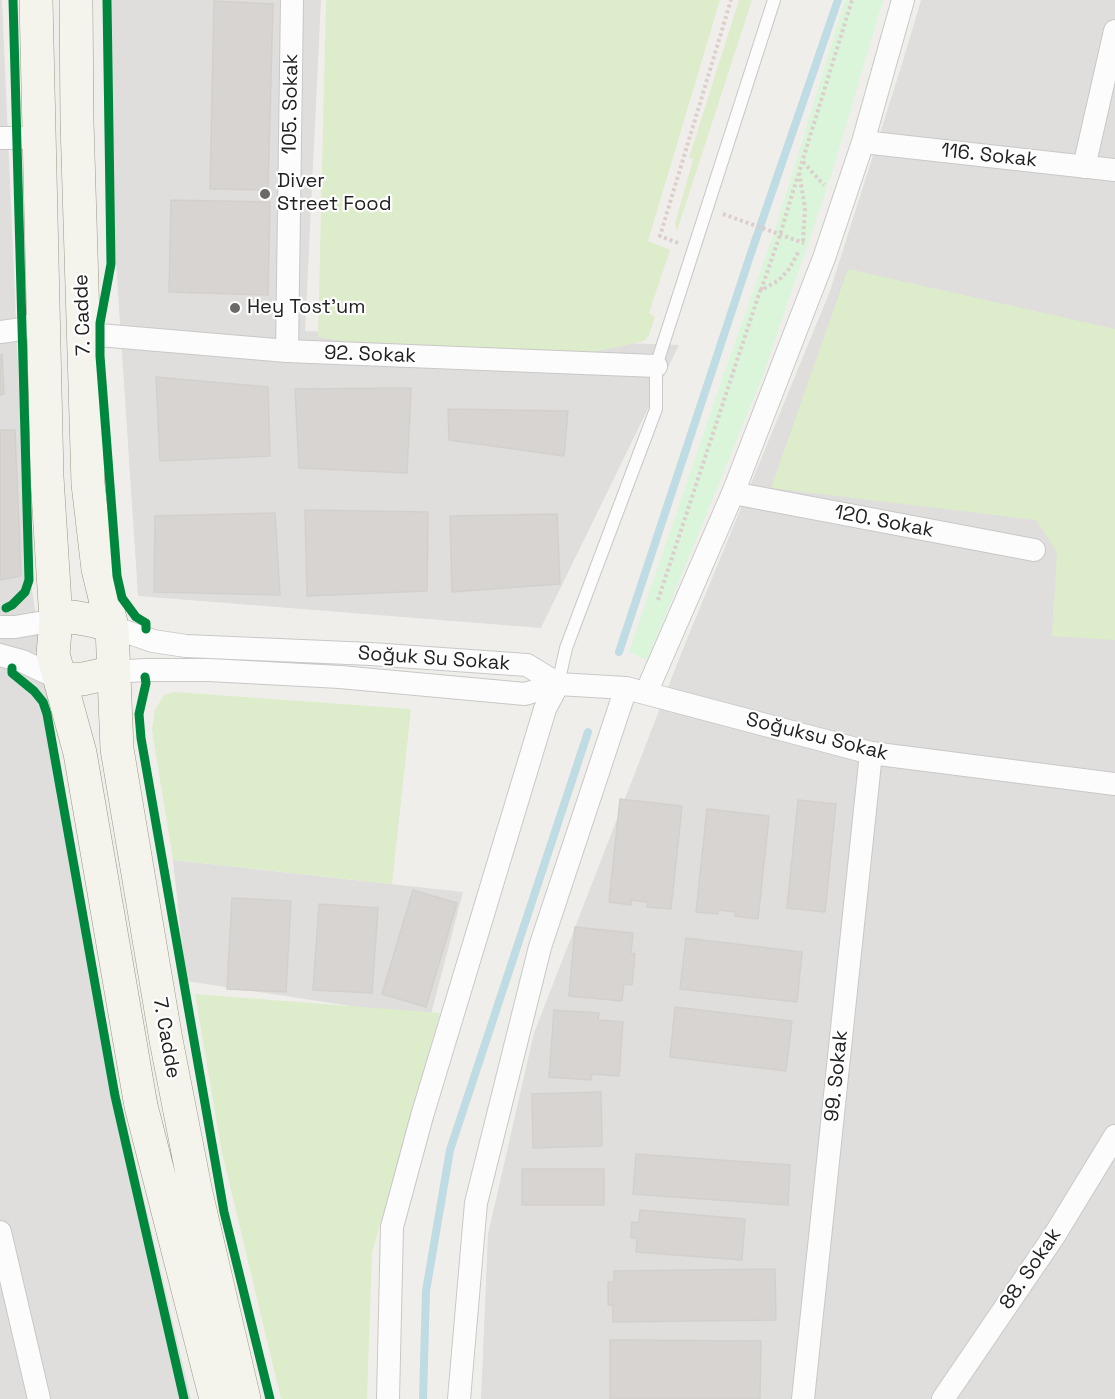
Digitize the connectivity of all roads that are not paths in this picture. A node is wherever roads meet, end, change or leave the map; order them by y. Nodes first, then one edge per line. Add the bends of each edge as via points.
1 (36, 0) edge
2 (76, 0) edge
3 (292, 0) edge
4 (774, 0) edge
5 (903, 0) edge
6 (1115, 31) edge
7 (0, 138) edge
8 (39, 138) junction
9 (863, 142) junction
10 (1084, 167) junction
11 (1115, 170) edge
12 (44, 319) junction
13 (0, 332) edge
14 (84, 335) junction
15 (288, 351) junction
16 (656, 366) junction
17 (733, 493) junction
18 (1034, 550) dead end
19 (56, 620) junction
20 (0, 627) edge
21 (112, 627) junction
22 (0, 656) edge
23 (114, 672) junction
24 (60, 679) junction
25 (558, 684) junction
26 (636, 691) junction
27 (871, 753) junction
28 (1115, 784) edge
29 (1115, 1136) edge
30 (0, 1232) edge
31 (39, 1399) edge
32 (216, 1399) edge
33 (243, 1399) edge
34 (388, 1399) edge
35 (459, 1399) edge
36 (803, 1399) edge
37 (943, 1399) edge

1 - 8 main road, 7. Cadde
2 - 14 main road, 7. Cadde
3 - 15 street, 105. Sokak
4 - 16 lane
5 - 9 street
6 - 10 street
7 - 8 street
8 - 12 main road, 7. Cadde
9 - 10 street, 116. Sokak
9 - 17 street via 824,258
10 - 11 street, 116. Sokak
12 - 13 street via 22,329
12 - 19 main road, 7. Cadde via 47,477
14 - 15 street, 92. Sokak
14 - 21 main road, 7. Cadde via 88,484 98,569
15 - 16 street, 92. Sokak
16 - 25 lane via 656,409 566,648
17 - 18 street, 120. Sokak
17 - 26 street
19 - 20 street
19 - 21 main road via 73,617
19 - 24 main road via 53,654
21 - 23 main road
21 - 25 street, Soğuk Su Sokak via 153,641 186,646 527,665
22 - 24 street
23 - 24 main road
23 - 25 street, Soğuk Su Sokak via 280,674 525,694
23 - 33 main road, 7. Cadde via 117,749 166,1040
24 - 32 main road, 7. Cadde via 80,753 141,1106
25 - 26 street, Soğuksu Sokak
25 - 34 street via 542,720 392,1227
26 - 27 street, Soğuksu Sokak
26 - 35 street via 540,947 476,1203
27 - 28 street, Soğuksu Sokak
27 - 36 street, 99. Sokak
29 - 37 street, 88. Sokak via 1054,1236
30 - 31 street

